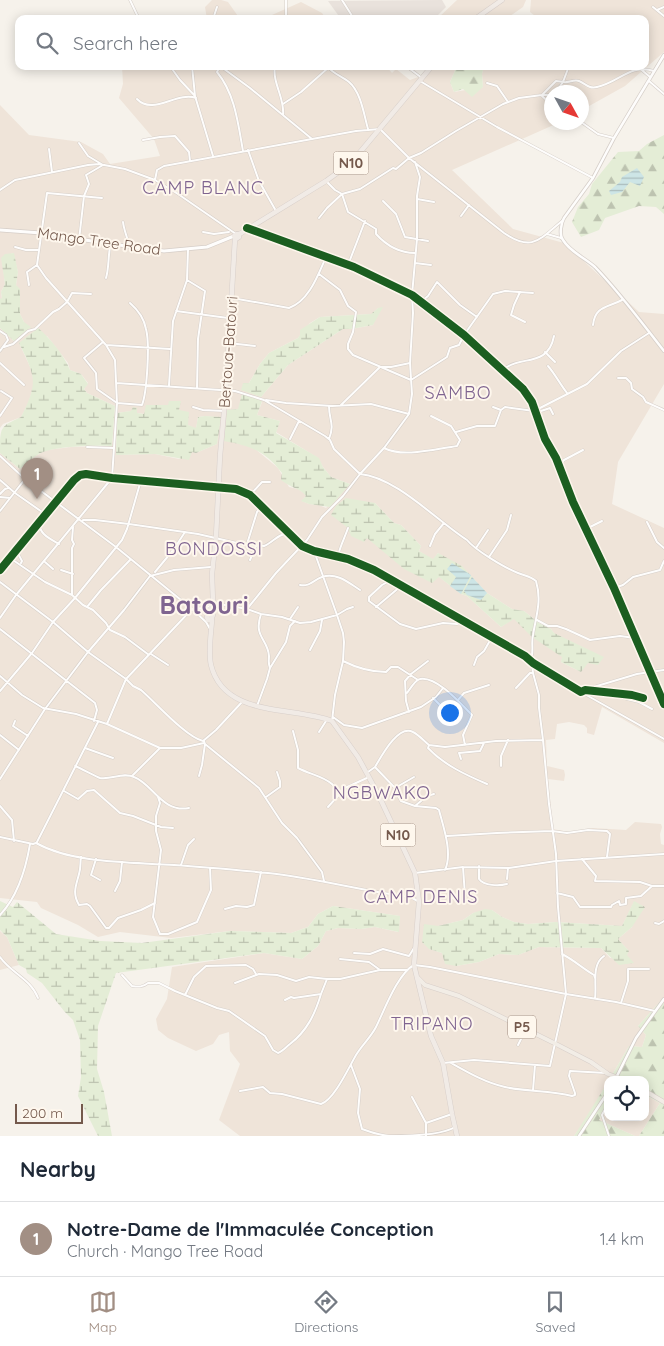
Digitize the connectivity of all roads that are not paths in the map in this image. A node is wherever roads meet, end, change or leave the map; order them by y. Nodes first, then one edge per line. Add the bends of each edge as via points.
1 (130, 0) edge
2 (286, 0) edge
3 (342, 0) edge
4 (502, 0) edge
5 (217, 7) dead end
6 (653, 7) dead end
7 (664, 7) edge
8 (657, 10) junction
9 (137, 15) edge
10 (214, 15) edge
11 (286, 15) edge
12 (351, 15) edge
13 (481, 15) edge
14 (664, 16) edge
15 (664, 54) edge
16 (649, 69) edge
17 (173, 70) edge
18 (192, 70) edge
19 (218, 70) edge
20 (225, 70) edge
21 (275, 70) edge
22 (325, 70) edge
23 (332, 70) edge
24 (410, 70) edge
25 (429, 70) edge
26 (567, 70) edge
27 (641, 70) joint
28 (654, 71) junction
29 (650, 79) junction
30 (421, 80) junction
31 (563, 82) junction
32 (487, 83) dead end
33 (561, 85) edge
34 (664, 94) edge
35 (542, 96) joint
36 (195, 97) junction
37 (137, 99) dead end
38 (508, 102) junction
39 (283, 104) junction
40 (283, 115) junction
41 (480, 118) junction
42 (589, 128) edge
43 (368, 129) junction
44 (380, 130) junction
45 (614, 138) junction
46 (312, 139) junction
47 (143, 140) dead end
48 (79, 143) dead end
49 (48, 149) dead end
50 (248, 150) junction
51 (243, 151) junction
52 (213, 156) junction
53 (409, 158) junction
54 (190, 161) junction
55 (415, 162) junction
56 (103, 165) junction
57 (52, 172) junction
58 (593, 178) junction
59 (155, 180) junction
60 (326, 181) junction
61 (0, 190) edge
62 (342, 194) junction
63 (84, 196) junction
64 (102, 198) dead end
65 (417, 199) junction
66 (383, 201) dead end
67 (434, 202) dead end
68 (469, 205) junction
69 (276, 211) junction
70 (461, 216) dead end
71 (319, 218) dead end
72 (365, 221) junction
73 (562, 221) junction
74 (123, 222) dead end
75 (246, 229) junction
76 (0, 230) edge
77 (228, 231) junction
78 (203, 232) dead end
79 (41, 233) junction
80 (546, 234) junction
81 (236, 237) junction
82 (561, 238) junction
83 (417, 239) junction
84 (79, 240) junction
85 (428, 241) dead end
86 (104, 244) junction
87 (15, 247) dead end
88 (129, 247) junction
89 (38, 250) junction
90 (188, 250) junction
91 (416, 253) junction
92 (326, 256) junction
93 (415, 263) junction
94 (37, 265) junction
95 (348, 265) junction
96 (431, 265) dead end
97 (319, 274) junction
98 (106, 278) dead end
99 (187, 280) junction
100 (29, 285) dead end
101 (520, 292) junction
102 (533, 293) dead end
103 (91, 294) dead end
104 (412, 294) junction
105 (232, 298) junction
106 (622, 300) junction
107 (67, 302) junction
108 (421, 302) junction
109 (130, 303) dead end
110 (176, 311) junction
111 (201, 315) junction
112 (476, 317) junction
113 (231, 318) junction
114 (525, 322) dead end
115 (593, 325) dead end
116 (0, 331) edge
117 (649, 332) junction
118 (464, 335) junction
119 (554, 336) dead end
120 (103, 342) junction
121 (229, 343) junction
122 (106, 345) junction
123 (255, 346) dead end
124 (4, 347) junction
125 (148, 348) junction
126 (172, 349) junction
127 (0, 351) edge
128 (664, 351) edge
129 (545, 352) junction
130 (555, 362) dead end
131 (0, 363) edge
132 (410, 363) junction
133 (548, 366) dead end
134 (380, 367) junction
135 (504, 370) junction
136 (618, 378) dead end
137 (411, 380) junction
138 (116, 383) junction
139 (145, 384) junction
140 (24, 385) dead end
141 (169, 386) junction
142 (196, 388) junction
143 (226, 390) junction
144 (2, 391) dead end
145 (567, 393) junction
146 (264, 400) junction
147 (117, 403) junction
148 (329, 406) junction
149 (340, 406) junction
150 (193, 407) dead end
151 (493, 407) dead end
152 (502, 410) junction
153 (664, 410) edge
154 (224, 411) junction
155 (535, 412) junction
156 (409, 414) junction
157 (553, 414) dead end
158 (0, 416) edge
159 (431, 416) dead end
160 (299, 421) junction
161 (456, 432) junction
162 (290, 439) dead end
163 (329, 439) junction
164 (87, 448) dead end
165 (113, 448) junction
166 (384, 448) junction
167 (583, 450) dead end
168 (0, 456) edge
169 (559, 466) junction
170 (360, 474) junction
171 (112, 478) junction
172 (25, 479) junction
173 (0, 480) edge
174 (140, 480) junction
175 (270, 482) dead end
176 (218, 487) junction
177 (9, 488) junction
178 (15, 493) junction
179 (0, 494) edge
180 (250, 495) junction
181 (0, 498) edge
182 (10, 498) junction
183 (57, 501) junction
184 (262, 506) junction
185 (0, 511) edge
186 (45, 514) junction
187 (511, 515) dead end
188 (41, 520) junction
189 (80, 520) junction
190 (602, 522) dead end
191 (647, 522) dead end
192 (129, 524) junction
193 (444, 524) junction
194 (73, 527) junction
195 (348, 528) dead end
196 (284, 529) junction
197 (586, 529) junction
198 (488, 530) dead end
199 (185, 532) junction
200 (283, 534) junction
201 (291, 535) junction
202 (216, 537) junction
203 (59, 544) junction
204 (247, 544) junction
205 (257, 545) junction
206 (302, 546) junction
207 (430, 546) dead end
208 (116, 547) junction
209 (664, 548) edge
210 (476, 549) junction
211 (16, 550) junction
212 (314, 551) junction
213 (338, 556) junction
214 (489, 557) junction
215 (10, 558) junction
216 (130, 560) junction
217 (250, 560) dead end
218 (664, 561) edge
219 (45, 562) junction
220 (21, 564) junction
221 (213, 567) junction
222 (53, 569) dead end
223 (0, 570) edge
224 (61, 570) dead end
225 (660, 570) junction
226 (664, 572) edge
227 (34, 574) junction
228 (73, 574) junction
229 (154, 574) junction
230 (150, 576) junction
231 (322, 577) junction
232 (391, 580) junction
233 (0, 582) edge
234 (300, 585) dead end
235 (401, 586) junction
236 (614, 588) junction
237 (360, 590) dead end
238 (16, 595) junction
239 (72, 595) junction
240 (75, 598) junction
241 (212, 605) junction
242 (87, 607) junction
243 (354, 607) dead end
244 (376, 607) junction
245 (298, 608) dead end
246 (192, 609) junction
247 (247, 609) junction
248 (261, 614) junction
249 (337, 615) junction
250 (0, 618) edge
251 (290, 619) junction
252 (295, 620) junction
253 (322, 620) junction
254 (537, 620) junction
255 (463, 621) junction
256 (53, 622) junction
257 (109, 628) junction
258 (0, 629) edge
259 (211, 629) junction
260 (492, 637) junction
261 (635, 638) junction
262 (310, 650) dead end
263 (88, 652) junction
264 (32, 653) junction
265 (150, 654) junction
266 (343, 660) junction
267 (531, 660) junction
268 (428, 661) dead end
269 (533, 663) junction
270 (168, 665) dead end
271 (474, 665) dead end
272 (270, 668) junction
273 (664, 670) edge
274 (650, 671) junction
275 (533, 673) junction
276 (410, 674) junction
277 (0, 676) edge
278 (126, 679) junction
279 (418, 680) junction
280 (66, 681) junction
281 (8, 682) junction
282 (489, 685) dead end
283 (443, 688) junction
284 (516, 688) dead end
285 (585, 690) junction
286 (0, 691) edge
287 (581, 692) junction
288 (407, 693) junction
289 (613, 693) junction
290 (433, 698) junction
291 (643, 698) dead end
292 (458, 700) junction
293 (242, 702) junction
294 (664, 704) edge
295 (257, 706) junction
296 (443, 708) dead end
297 (45, 709) junction
298 (652, 710) dead end
299 (409, 712) junction
300 (331, 719) junction
301 (16, 721) dead end
302 (96, 722) junction
303 (107, 724) junction
304 (293, 731) dead end
305 (319, 732) dead end
306 (0, 735) edge
307 (28, 736) junction
308 (664, 739) edge
309 (508, 740) junction
310 (543, 740) junction
311 (204, 743) junction
312 (484, 743) junction
313 (429, 745) junction
314 (465, 745) junction
315 (85, 748) junction
316 (160, 748) junction
317 (19, 750) junction
318 (113, 758) dead end
319 (461, 759) dead end
320 (75, 766) junction
321 (501, 766) dead end
322 (375, 767) junction
323 (277, 772) dead end
324 (368, 775) junction
325 (132, 776) junction
326 (199, 776) dead end
327 (414, 777) dead end
328 (0, 779) edge
329 (487, 784) dead end
330 (395, 788) junction
331 (64, 790) junction
332 (340, 793) junction
333 (434, 794) dead end
334 (158, 797) junction
335 (266, 797) junction
336 (0, 806) edge
337 (416, 806) junction
338 (328, 807) dead end
339 (189, 808) dead end
340 (156, 824) junction
341 (173, 828) dead end
342 (552, 831) junction
343 (447, 836) junction
344 (0, 838) edge
345 (194, 839) dead end
346 (14, 841) junction
347 (35, 844) junction
348 (29, 845) junction
349 (664, 854) edge
350 (80, 857) junction
351 (607, 857) junction
352 (96, 859) junction
353 (582, 859) junction
354 (556, 861) junction
355 (122, 862) junction
356 (159, 864) junction
357 (181, 865) junction
358 (447, 866) junction
359 (479, 866) junction
360 (463, 867) junction
361 (210, 868) junction
362 (508, 868) junction
363 (449, 869) junction
364 (445, 870) junction
365 (261, 872) junction
366 (415, 873) junction
367 (507, 879) dead end
368 (100, 880) dead end
369 (324, 881) junction
370 (507, 884) dead end
371 (652, 886) junction
372 (664, 886) edge
373 (115, 891) dead end
374 (418, 892) junction
375 (557, 893) junction
376 (465, 896) dead end
377 (410, 897) junction
378 (420, 902) junction
379 (155, 903) junction
380 (225, 909) dead end
381 (0, 915) edge
382 (664, 921) edge
383 (655, 923) dead end
384 (416, 947) junction
385 (354, 953) dead end
386 (562, 954) junction
387 (604, 956) dead end
388 (0, 957) edge
389 (340, 959) dead end
390 (414, 965) junction
391 (649, 969) dead end
392 (380, 970) junction
393 (407, 970) junction
394 (256, 974) junction
395 (122, 975) dead end
396 (418, 978) junction
397 (326, 979) junction
398 (596, 980) junction
399 (235, 983) dead end
400 (425, 985) junction
401 (419, 988) junction
402 (321, 994) junction
403 (566, 994) junction
404 (185, 995) junction
405 (38, 998) dead end
406 (595, 998) junction
407 (664, 999) edge
408 (285, 1000) dead end
409 (621, 1003) junction
410 (655, 1012) junction
411 (526, 1029) junction
412 (554, 1043) junction
413 (518, 1045) dead end
414 (443, 1063) junction
415 (451, 1063) junction
416 (351, 1065) junction
417 (535, 1065) junction
418 (608, 1074) junction
419 (611, 1076) edge
420 (617, 1076) edge
421 (533, 1090) junction
422 (240, 1091) dead end
423 (649, 1093) edge
424 (412, 1097) dead end
425 (604, 1098) edge
426 (664, 1102) edge
427 (604, 1112) edge
428 (452, 1114) junction
429 (426, 1123) junction
430 (455, 1127) junction
431 (426, 1136) edge
432 (457, 1136) edge
433 (579, 1136) edge
434 (609, 1136) edge

1 - 9 street
2 - 11 street
3 - 12 street
4 - 13 highway
5 - 10 street
6 - 8 street
7 - 8 street
8 - 14 street
15 - 28 street
16 - 28 street
17 - 36 street
18 - 36 street
19 - 51 street via 232,101
20 - 40 street
21 - 39 street
22 - 39 street
23 - 43 street via 352,84
24 - 30 street
25 - 30 highway, N10
26 - 31 street
27 - 29 street
27 - 31 street via 630,70 613,82 596,87 587,87 574,80
28 - 29 street
29 - 34 street
29 - 45 street
30 - 41 street
30 - 44 highway, N10
31 - 33 street
31 - 35 street via 556,81
32 - 38 street via 497,86
35 - 38 street
36 - 37 street via 151,105
36 - 52 street
38 - 41 street
39 - 40 street
40 - 46 street
41 - 53 street
41 - 58 street
42 - 45 street
43 - 44 street
43 - 46 street
44 - 53 street
44 - 60 highway, N10 via 354,160
45 - 58 street
46 - 50 street
47 - 54 street via 175,136 189,152
48 - 56 street via 88,156
49 - 57 street
50 - 51 street
50 - 69 street via 259,181
51 - 52 street
52 - 54 street
53 - 55 street
53 - 62 street via 360,189
54 - 59 street via 158,168
55 - 65 street via 420,177
55 - 68 street
56 - 57 street
56 - 59 street
56 - 63 street via 86,176 89,184
57 - 61 street via 15,180
58 - 73 street
59 - 77 street
60 - 62 street
60 - 69 highway, N10
62 - 71 street
62 - 72 street via 348,212
63 - 64 street
63 - 79 street via 48,192
63 - 84 street
65 - 67 street
65 - 83 street
66 - 83 street via 396,214 404,235
68 - 70 street
68 - 80 street via 522,243 532,242
69 - 75 highway, N10
72 - 91 street via 377,229 376,235 385,242 404,252
72 - 95 street
73 - 80 street
73 - 82 street
74 - 88 street
75 - 81 highway, N10
75 - 92 street
76 - 79 main road, Mango Tree Road
77 - 78 street
77 - 81 street
79 - 84 main road, Mango Tree Road
79 - 89 street
80 - 82 street
81 - 90 main road, Mango Tree Road
81 - 105 highway, Bertoua-Batouri
82 - 106 street via 594,266
83 - 85 street
83 - 91 street
84 - 86 main road, Mango Tree Road
86 - 88 main road, Mango Tree Road
86 - 98 street via 110,247
87 - 89 street
88 - 90 main road, Mango Tree Road
89 - 94 street
90 - 99 street
91 - 93 street
92 - 95 street
92 - 97 street
93 - 96 street
93 - 104 street
94 - 100 street via 28,272
94 - 107 street
95 - 104 street
97 - 105 street via 306,294 289,308
97 - 134 street via 340,290 348,306 356,312 348,349
99 - 110 street
99 - 111 street via 205,291
101 - 102 street
101 - 112 street via 493,294
101 - 114 street via 511,315
103 - 107 street via 72,293
104 - 108 street
104 - 132 street
105 - 113 highway, Bertoua-Batouri
106 - 115 street via 597,312
106 - 117 street
107 - 120 street
107 - 124 street via 35,329
108 - 112 street via 437,282
108 - 118 street
109 - 125 street via 139,311 146,329
110 - 111 street
110 - 126 street
111 - 113 street
111 - 142 street
112 - 118 street
113 - 121 highway, Bertoua-Batouri
116 - 124 street via 8,338
117 - 128 street
117 - 145 street via 621,351 587,384
118 - 135 street
118 - 137 street via 459,345 450,348 447,357
119 - 129 street
120 - 122 street
120 - 147 street via 84,358 96,373 97,389
121 - 123 street
121 - 143 highway, Bertoua-Batouri
122 - 125 street
122 - 138 street via 115,360
124 - 127 street
125 - 126 street
125 - 139 street
126 - 141 street
129 - 130 street
129 - 135 street via 538,359 511,364
131 - 140 street
132 - 134 street
132 - 137 street
133 - 145 street
134 - 137 street
134 - 149 street
135 - 155 street via 523,388
136 - 153 street via 626,378 646,402
137 - 156 street
138 - 139 street
138 - 147 street
139 - 141 street
139 - 147 street via 142,405
141 - 142 street
142 - 143 street
143 - 146 street
143 - 154 highway, Bertoua-Batouri
144 - 158 street via 12,398
145 - 155 street
146 - 148 street
146 - 160 street
147 - 165 street
148 - 149 street
148 - 163 street via 333,422
149 - 156 street via 371,404
150 - 154 street
151 - 152 street
152 - 155 street via 515,407
152 - 161 street via 495,426 477,426
154 - 176 highway, Bertoua-Batouri
155 - 157 street via 550,408
155 - 169 street
156 - 166 street
159 - 161 street
160 - 162 street
160 - 163 street
161 - 166 street via 460,440 457,446 409,453
163 - 170 street via 334,449
164 - 165 street
165 - 171 street
166 - 170 street
167 - 169 street
168 - 172 street
169 - 197 street
170 - 193 street via 400,490
170 - 206 street via 322,517
171 - 174 street
171 - 183 street via 80,475
171 - 189 street
172 - 178 street
172 - 183 street
173 - 177 street
174 - 176 street
174 - 192 street
175 - 180 street via 262,482
176 - 180 street
176 - 202 highway, Bertoua-Batouri
177 - 178 street
177 - 179 street
178 - 182 street
178 - 186 street
180 - 184 street
181 - 182 street
182 - 185 street
183 - 186 street
183 - 189 street
184 - 196 street
184 - 204 street
186 - 188 street
187 - 214 street via 506,530
188 - 203 street via 41,531
188 - 211 street
189 - 192 street
189 - 194 street
189 - 208 street
190 - 197 street
191 - 209 street via 657,542
192 - 199 street
192 - 208 street
193 - 207 street
193 - 210 street
194 - 203 street
194 - 228 street
195 - 213 street
196 - 200 street
196 - 201 street
197 - 236 street
198 - 210 street
199 - 202 street
199 - 229 street
200 - 201 street
200 - 205 street via 264,546
201 - 206 street
202 - 204 street
202 - 221 highway, Bertoua-Batouri
203 - 219 street
204 - 205 street
205 - 217 street
206 - 212 street
206 - 247 street
208 - 216 street
208 - 240 street
210 - 214 street
211 - 215 street
211 - 220 street
212 - 213 street
212 - 231 street
213 - 232 street
214 - 254 street via 536,581 539,599
215 - 220 street
215 - 223 street
216 - 230 street
216 - 242 street
218 - 225 street
219 - 222 street
219 - 227 street
220 - 227 street
221 - 229 street
221 - 241 highway, Bertoua-Batouri
224 - 228 street
225 - 226 street
225 - 236 street via 634,576
227 - 238 street
227 - 239 street
228 - 239 street
229 - 230 street
230 - 246 street
230 - 257 street
231 - 234 street via 307,586
231 - 237 street via 338,576
231 - 249 street
232 - 235 street
232 - 244 street via 369,597
233 - 238 street
235 - 244 street
235 - 255 street
236 - 261 street
238 - 250 street
238 - 256 street
239 - 240 street
240 - 242 street
240 - 256 street
241 - 246 street
241 - 247 street
241 - 259 highway
242 - 257 street
243 - 249 street
244 - 255 street via 400,624 416,629
245 - 251 street
246 - 259 street
246 - 265 street
247 - 248 street
248 - 251 street
248 - 272 street via 259,629 269,655 267,662
249 - 253 street
249 - 266 street via 343,633
251 - 252 street
252 - 253 street via 309,623
252 - 272 street
253 - 262 street
254 - 261 street via 590,640 620,636
254 - 267 street via 532,636
255 - 260 street
256 - 263 street
256 - 264 street
257 - 263 street
257 - 265 street
258 - 264 street
259 - 293 highway via 213,671 226,691
260 - 267 street
260 - 271 street
261 - 274 street
263 - 278 street
263 - 280 street
264 - 280 street
264 - 281 street
265 - 270 street
265 - 278 street
266 - 276 street via 380,672 391,667
266 - 300 street
267 - 269 street
268 - 276 street
269 - 275 street
269 - 287 street
272 - 295 street
273 - 274 street
274 - 285 street
274 - 294 street
275 - 284 street
275 - 310 street via 539,695
276 - 279 street
276 - 288 street via 405,681
277 - 281 street
278 - 303 street
278 - 311 street via 156,702 185,731
279 - 283 street via 435,682
279 - 288 street
280 - 297 street
280 - 302 street via 97,705
281 - 286 street
281 - 297 street
282 - 292 street via 464,693
283 - 290 street
283 - 292 street
285 - 287 street
285 - 289 street
287 - 308 street
288 - 299 street
289 - 291 street
289 - 298 street
290 - 296 street
290 - 299 street
292 - 314 street via 472,715 463,735
293 - 295 highway
293 - 311 street
295 - 300 highway
297 - 302 street via 76,714
297 - 307 street
299 - 300 street via 359,728
300 - 305 street
300 - 324 highway, N10
301 - 307 street via 12,726
302 - 303 street
302 - 315 street
303 - 316 street
304 - 332 street via 298,768 316,775
306 - 317 street
307 - 317 street
309 - 310 street
309 - 312 street
309 - 321 street via 501,756
310 - 342 street
311 - 316 street
311 - 326 street
311 - 335 street
312 - 314 street
312 - 319 street via 480,751 459,753
313 - 314 street
313 - 322 street via 414,732 405,731 387,747
313 - 329 street via 436,756 452,767
315 - 318 street
315 - 320 street
316 - 325 street
317 - 328 street
320 - 325 street via 101,778
320 - 331 street
322 - 324 street
322 - 330 street
323 - 335 street via 280,787
324 - 332 street
324 - 366 highway, N10
325 - 334 street
327 - 330 street
330 - 337 street via 400,800
331 - 340 street via 78,799 87,791 94,790 120,813
331 - 347 street
332 - 338 street
333 - 337 street
334 - 339 street via 177,808
334 - 340 street via 160,804
335 - 369 street via 282,823 322,872
336 - 346 street via 12,820
337 - 343 street via 439,810
340 - 341 street
340 - 356 street via 161,850
342 - 343 street
342 - 351 street via 608,831
342 - 354 street
343 - 358 street
344 - 346 street
345 - 357 street via 188,845
346 - 348 street
347 - 348 street
347 - 350 street
348 - 381 street via 15,893
349 - 351 street
350 - 352 street
350 - 379 street via 74,887 76,901 79,905 90,906 106,928 118,918
351 - 353 street
352 - 355 street
352 - 368 street via 92,875
353 - 354 street
353 - 371 street via 596,876 595,881 643,882
354 - 362 street
354 - 375 street
355 - 356 street
355 - 373 street via 120,882
356 - 357 street
356 - 379 street
357 - 361 street
358 - 363 street
358 - 364 street
359 - 360 street
359 - 362 street
359 - 370 street via 482,883
360 - 363 street
360 - 376 street
361 - 365 street
361 - 379 street via 209,896 194,924 160,934 153,917
362 - 367 street
363 - 364 street
364 - 366 street
365 - 369 street
365 - 380 street via 254,905
366 - 374 highway, N10
369 - 377 street
371 - 372 street
371 - 375 street via 641,896 626,898 626,904 620,905 618,901 611,907 580,907 573,897
374 - 377 street
374 - 378 highway, N10
375 - 386 street
377 - 378 street
378 - 384 highway, N10
382 - 383 street
384 - 385 street via 409,956 383,949 370,954
384 - 390 highway, N10
386 - 398 street via 594,975
386 - 403 street
387 - 398 street via 596,962
388 - 405 street via 7,967 32,986
389 - 392 street via 369,962
390 - 393 street
390 - 396 highway, N10
390 - 403 street
391 - 409 street via 628,969
392 - 393 street
392 - 397 street
393 - 416 street
394 - 397 street via 277,975 296,981 309,977
394 - 399 street
394 - 404 street via 246,965 206,966 194,977
395 - 404 street via 132,986 155,982
396 - 400 main road, P5
396 - 401 highway, N10
397 - 402 street
398 - 406 street
400 - 401 main road
400 - 411 main road, P5 via 459,996
401 - 414 highway, N10 via 431,1036
402 - 404 street via 309,1025 279,1053 274,1051 263,1034 229,1011
402 - 408 street
403 - 406 street
403 - 412 street
406 - 409 street
407 - 410 street
409 - 410 street
410 - 420 street via 636,1038
411 - 412 main road, P5
411 - 413 street
412 - 417 street via 550,1066
412 - 418 main road, P5
414 - 415 street
414 - 428 highway, N10
415 - 417 street via 474,1060
415 - 421 street via 497,1086
416 - 422 street via 322,1104 272,1094 263,1088
416 - 431 street via 360,1089 358,1113 362,1129 388,1136
417 - 421 street
418 - 419 main road, P5
418 - 421 street via 570,1071 574,1096
423 - 426 main road
424 - 429 street
425 - 433 street
427 - 434 street via 602,1116
428 - 429 street
428 - 430 highway, N10
429 - 431 street
430 - 431 street via 441,1134
430 - 432 highway, N10

